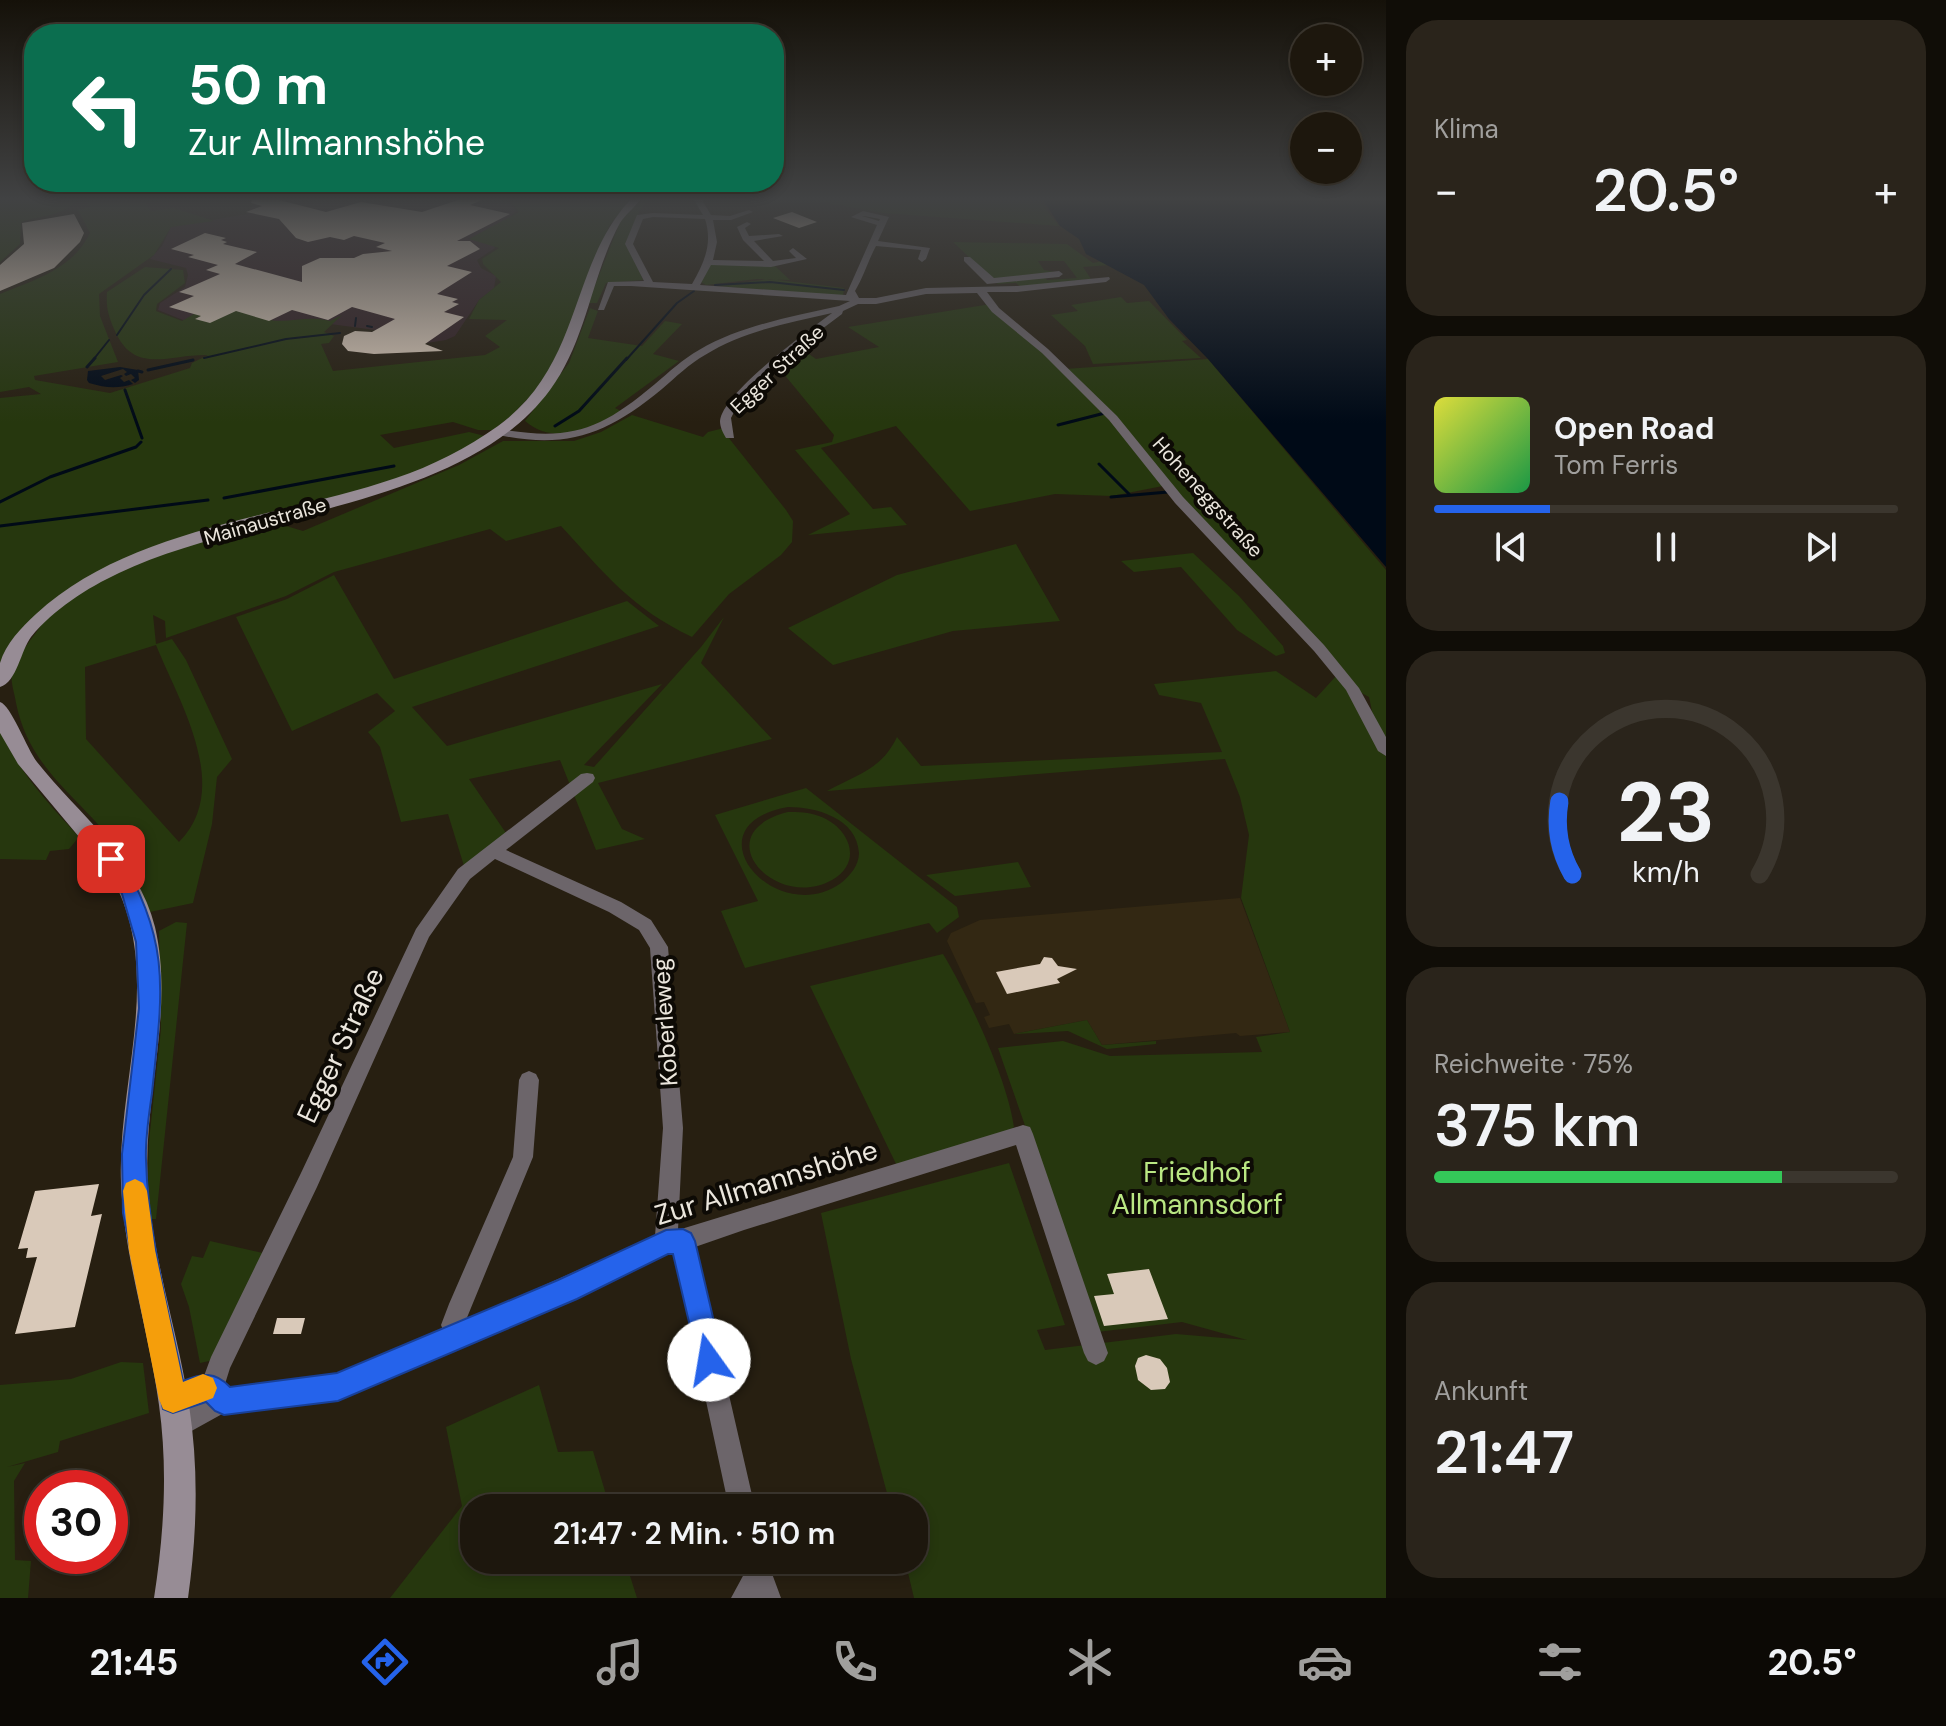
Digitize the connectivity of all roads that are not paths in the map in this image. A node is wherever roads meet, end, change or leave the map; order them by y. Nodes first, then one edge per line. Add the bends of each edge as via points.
1 (595, 275) edge
2 (645, 275) edge
3 (702, 275) edge
4 (860, 275) edge
5 (985, 275) edge
6 (1053, 275) edge
7 (1106, 279) dead end
8 (991, 280) junction
9 (649, 283) junction
10 (696, 285) junction
11 (978, 289) junction
12 (926, 291) junction
13 (854, 300) junction
14 (601, 308) dead end
15 (842, 308) junction
16 (503, 429) junction
17 (730, 436) dead end
18 (0, 681) edge
19 (0, 708) edge
20 (1386, 751) edge
21 (587, 778) dead end
22 (495, 852) junction
23 (529, 1080) dead end
24 (674, 1242) junction
25 (457, 1336) junction
26 (1096, 1353) dead end
27 (218, 1395) junction
28 (175, 1413) junction
29 (738, 1494) edge
30 (171, 1598) edge

1 - 16 main road, Mainaustraße via 556,372
2 - 9 street
3 - 10 street
4 - 13 street via 851,288
5 - 8 street
6 - 8 street
7 - 11 street
8 - 12 street
9 - 10 street
9 - 14 street via 611,284
10 - 13 street
11 - 12 street
11 - 20 street, Hoheneggstraße via 1113,418 1179,500 1319,648 1352,688
12 - 13 street
13 - 15 street
15 - 16 street via 711,347 613,422 588,433 533,438
15 - 17 street, Egger Straße via 731,408 725,423
16 - 18 main road, Mainaustraße via 401,481 178,545 100,575 71,591 23,634
19 - 28 main road via 16,750 111,859 132,893 144,932 150,1008 133,1154 135,1213
21 - 22 street, Egger Straße
22 - 24 street, Koberleweg via 625,913 645,925 659,947 673,1128
22 - 27 street, Egger Straße via 464,874 422,934 219,1365
23 - 25 street via 523,1157 460,1304 453,1325
24 - 25 street, Zur Allmannshöhe
24 - 26 street, Zur Allmannshöhe via 1023,1134
24 - 29 street, Koberleweg
25 - 27 street, Zur Allmannshöhe via 338,1387
27 - 28 street, Zur Allmannshöhe via 207,1407
28 - 30 main road via 180,1497

